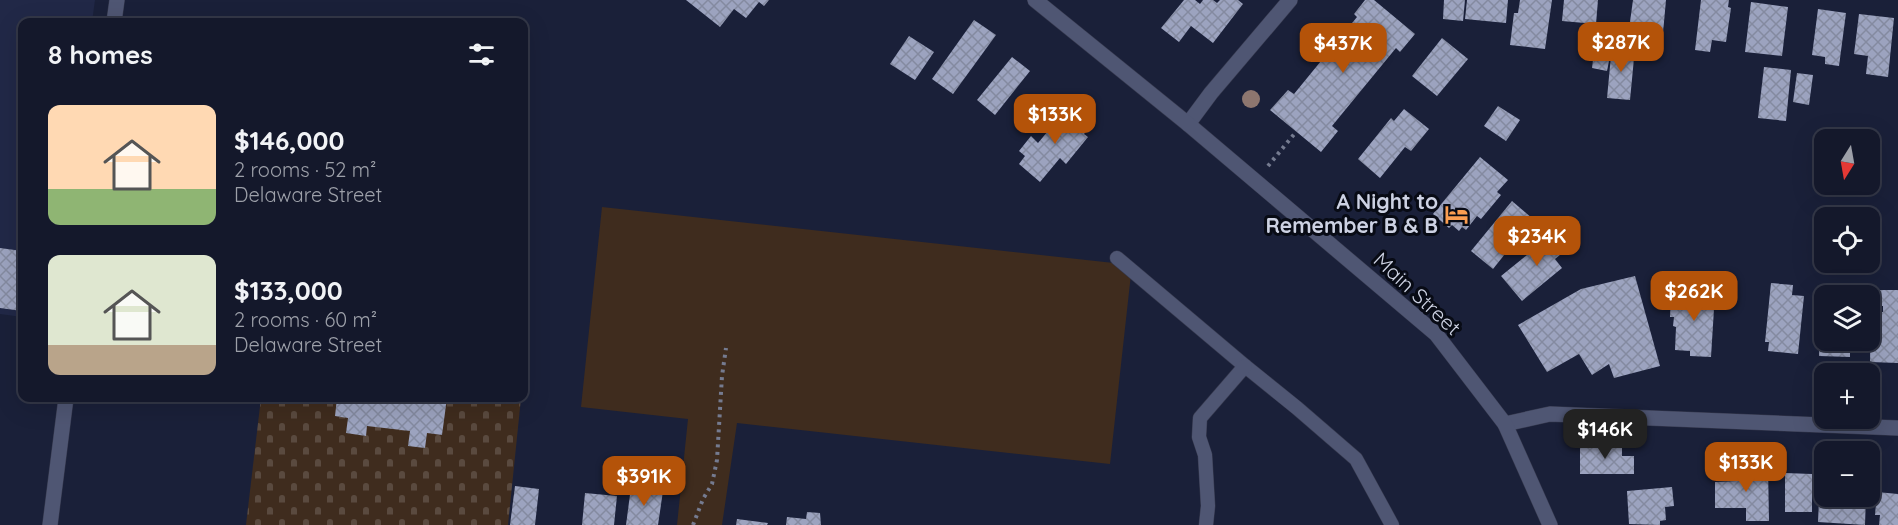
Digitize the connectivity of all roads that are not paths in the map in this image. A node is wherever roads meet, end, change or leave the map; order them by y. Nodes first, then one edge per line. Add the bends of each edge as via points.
1 (117, 0) edge
2 (1035, 0) edge
3 (1290, 0) edge
4 (115, 18) edge
5 (1188, 124) junction
6 (1117, 258) dead end
7 (1245, 366) junction
8 (65, 402) edge
9 (1505, 424) junction
10 (1898, 428) edge
11 (50, 525) edge
12 (1206, 525) edge
13 (1392, 525) edge
14 (1550, 525) edge

1 - 4 street
2 - 5 street, Main Street
3 - 5 street
5 - 9 street, Main Street via 1436,334
6 - 7 lane
7 - 12 lane via 1200,418 1208,506
7 - 13 lane via 1356,459
8 - 11 street
9 - 10 street via 1550,414
9 - 14 street, Main Street

